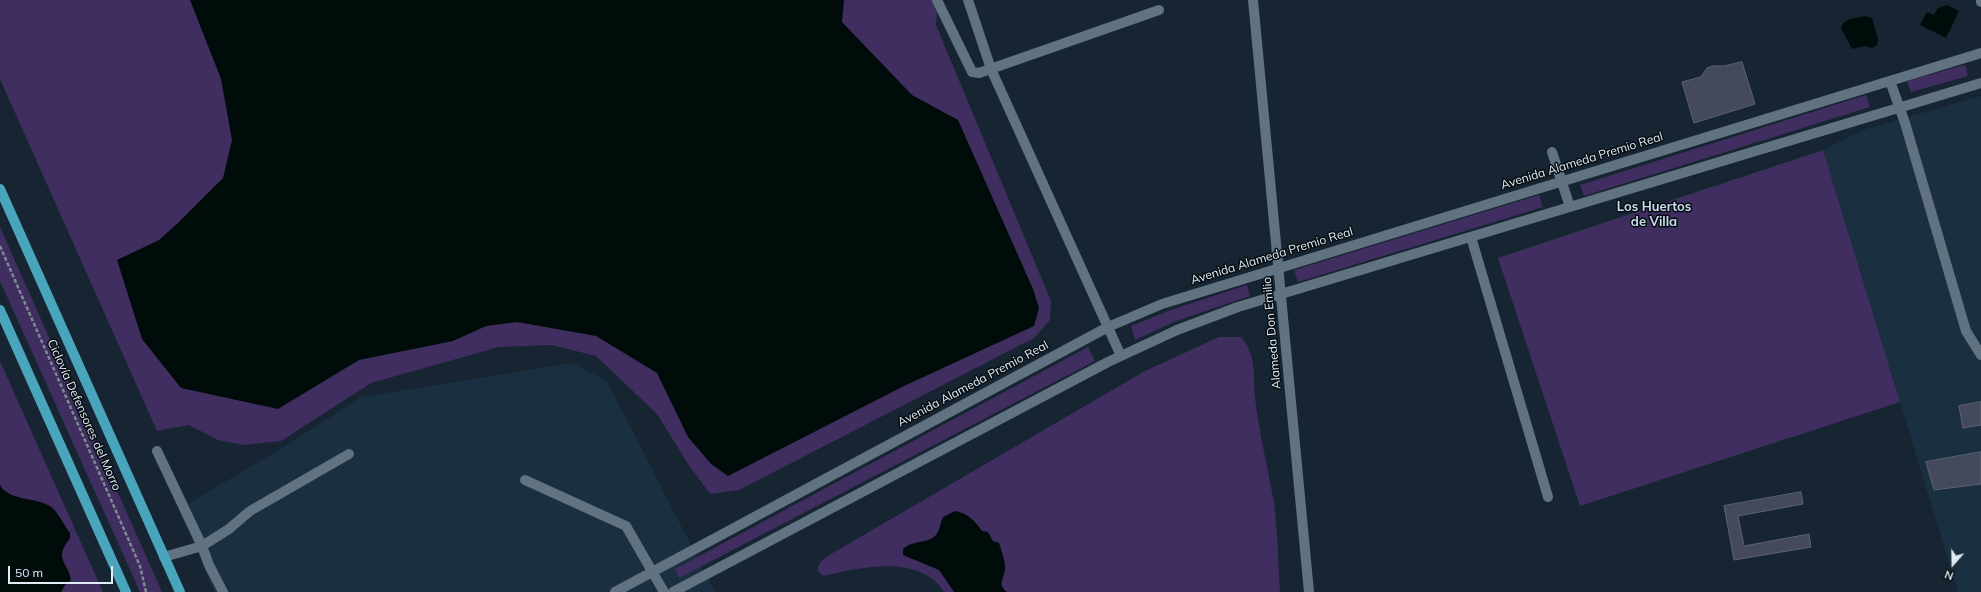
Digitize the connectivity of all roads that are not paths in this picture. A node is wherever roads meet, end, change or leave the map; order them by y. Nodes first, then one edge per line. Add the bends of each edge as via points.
1 (937, 0) edge
2 (968, 0) edge
3 (1254, 0) edge
4 (1159, 10) dead end
5 (1981, 53) edge
6 (992, 69) junction
7 (1890, 81) junction
8 (1981, 83) edge
9 (1899, 108) junction
10 (1552, 152) dead end
11 (1562, 181) junction
12 (0, 188) edge
13 (1570, 207) junction
14 (1471, 237) junction
15 (1280, 268) junction
16 (1282, 294) junction
17 (0, 310) edge
18 (1108, 327) junction
19 (1981, 355) edge
20 (1121, 356) junction
21 (158, 451) dead end
22 (349, 454) dead end
23 (525, 480) dead end
24 (1548, 497) dead end
25 (202, 546) junction
26 (164, 556) junction
27 (653, 571) junction
28 (691, 582) junction
29 (126, 592) edge
30 (180, 592) edge
31 (223, 592) edge
32 (615, 592) edge
33 (664, 592) edge
34 (673, 592) edge
35 (696, 592) edge
36 (1309, 592) edge

1 - 6 street via 972,72 980,73
2 - 6 street
3 - 15 street, Alameda Don Emilio
4 - 6 street
5 - 7 street, Avenida Alameda Premio Real
6 - 18 street
7 - 9 street
7 - 11 street, Avenida Alameda Premio Real
8 - 9 street
9 - 13 street
9 - 19 street via 1966,331
10 - 11 street
11 - 13 street
11 - 15 street, Avenida Alameda Premio Real
12 - 26 main road
13 - 14 street
14 - 16 street
14 - 24 street
15 - 16 street, Alameda Don Emilio
15 - 18 street, Avenida Alameda Premio Real via 1162,304
16 - 20 street via 1177,330
16 - 36 street, Alameda Don Emilio
17 - 29 main road
18 - 20 street
18 - 27 street, Avenida Alameda Premio Real
20 - 28 street
21 - 25 street
22 - 25 street via 250,511 229,529
23 - 27 street via 626,526
25 - 26 street
25 - 31 street
26 - 30 main road
27 - 32 street, Avenida Alameda Premio Real
27 - 33 street
28 - 34 street
28 - 35 street

